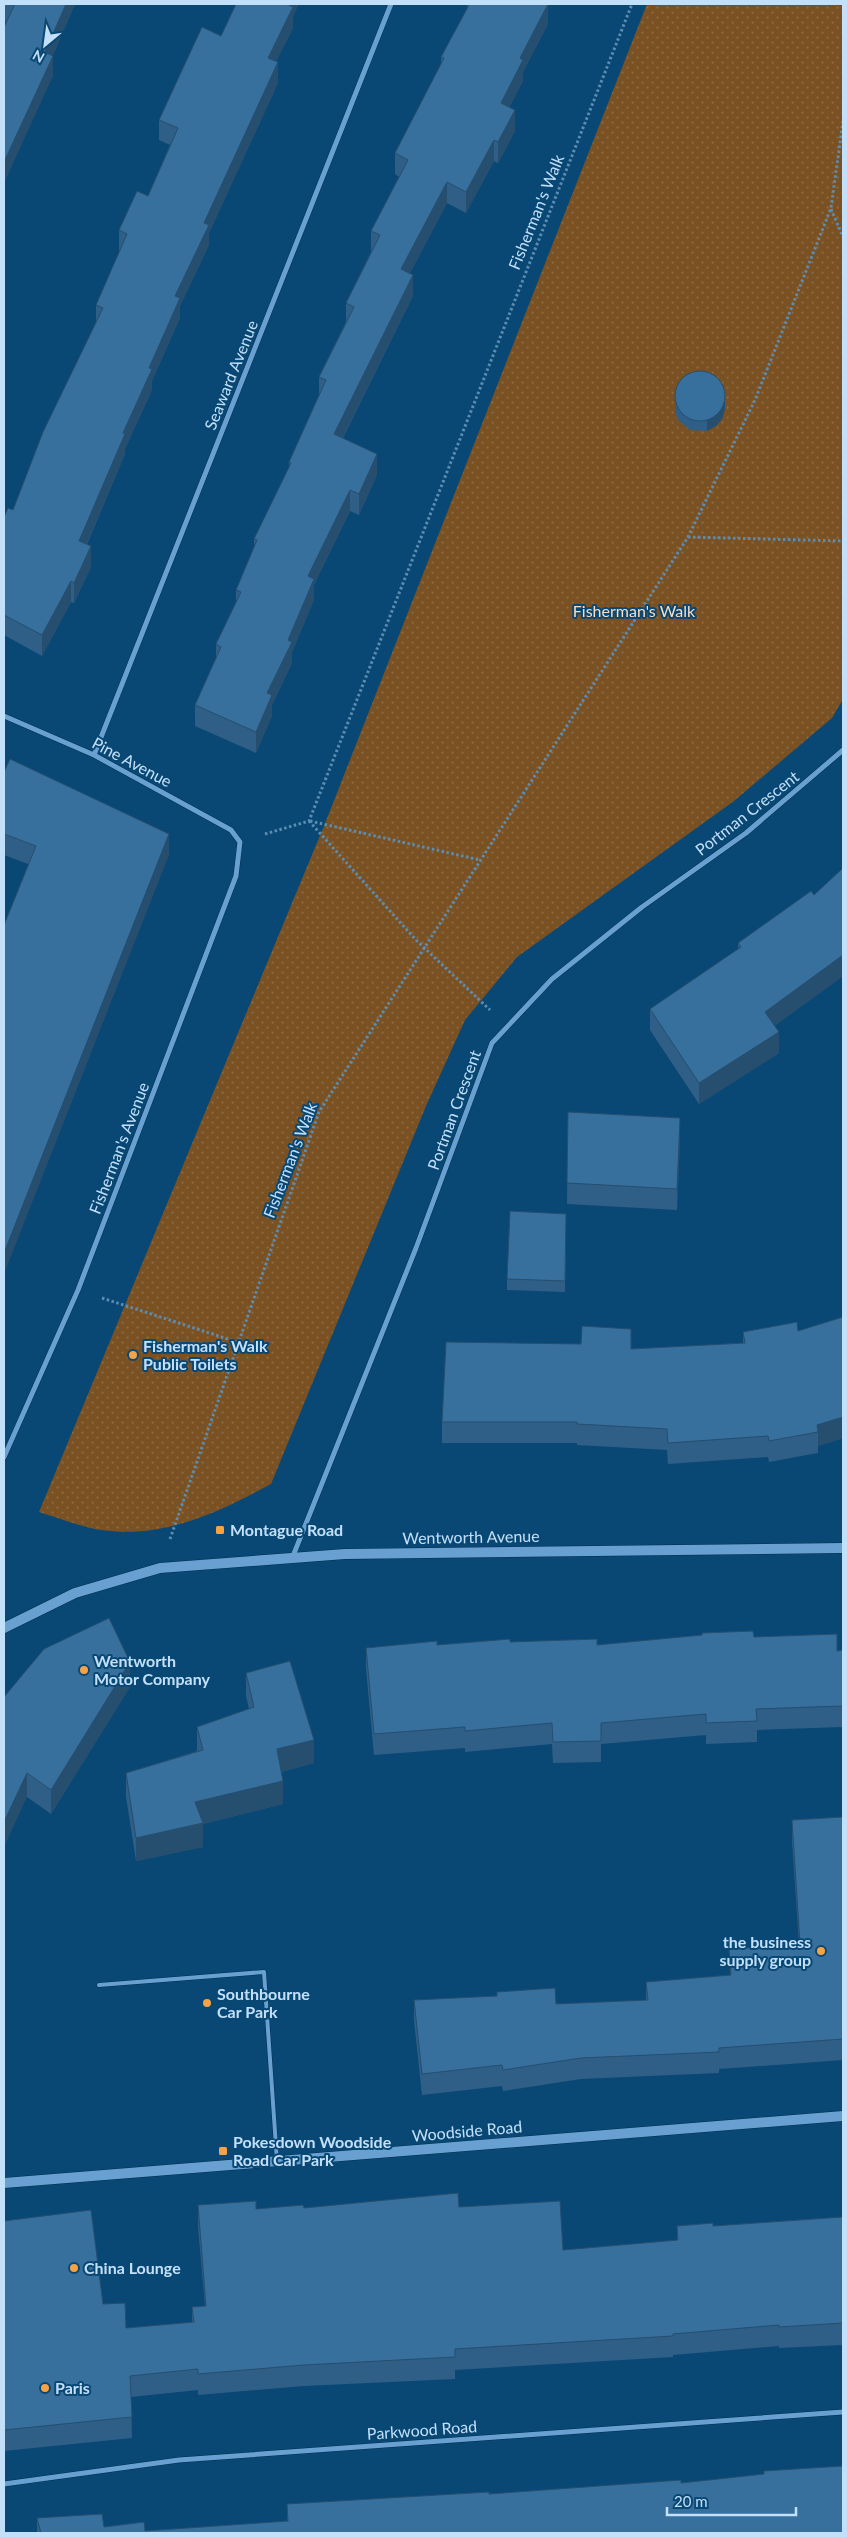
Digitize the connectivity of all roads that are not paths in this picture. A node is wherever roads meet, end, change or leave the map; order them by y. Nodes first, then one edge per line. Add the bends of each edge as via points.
1 (391, 4) edge
2 (4, 716) edge
3 (843, 750) edge
4 (94, 755) junction
5 (240, 842) joint
6 (4, 1457) edge
7 (843, 1548) edge
8 (293, 1556) junction
9 (4, 1628) edge
10 (99, 1984) dead end
11 (843, 2116) edge
12 (277, 2161) junction
13 (4, 2183) edge
14 (843, 2412) edge
15 (4, 2484) edge

1 - 4 street, Seaward Avenue
2 - 4 street, Pine Avenue
3 - 8 street, Portman Crescent via 746,834 642,906 552,980 492,1043 416,1248
4 - 5 street, Pine Avenue via 231,830
5 - 6 street, Fisherman's Avenue via 236,876 78,1290
7 - 8 street, Wentworth Avenue
8 - 9 street, Wentworth Avenue via 160,1568 75,1593
10 - 12 lane via 264,1972
11 - 12 street, Woodside Road
12 - 13 street, Woodside Road
14 - 15 street, Parkwood Road via 178,2460

